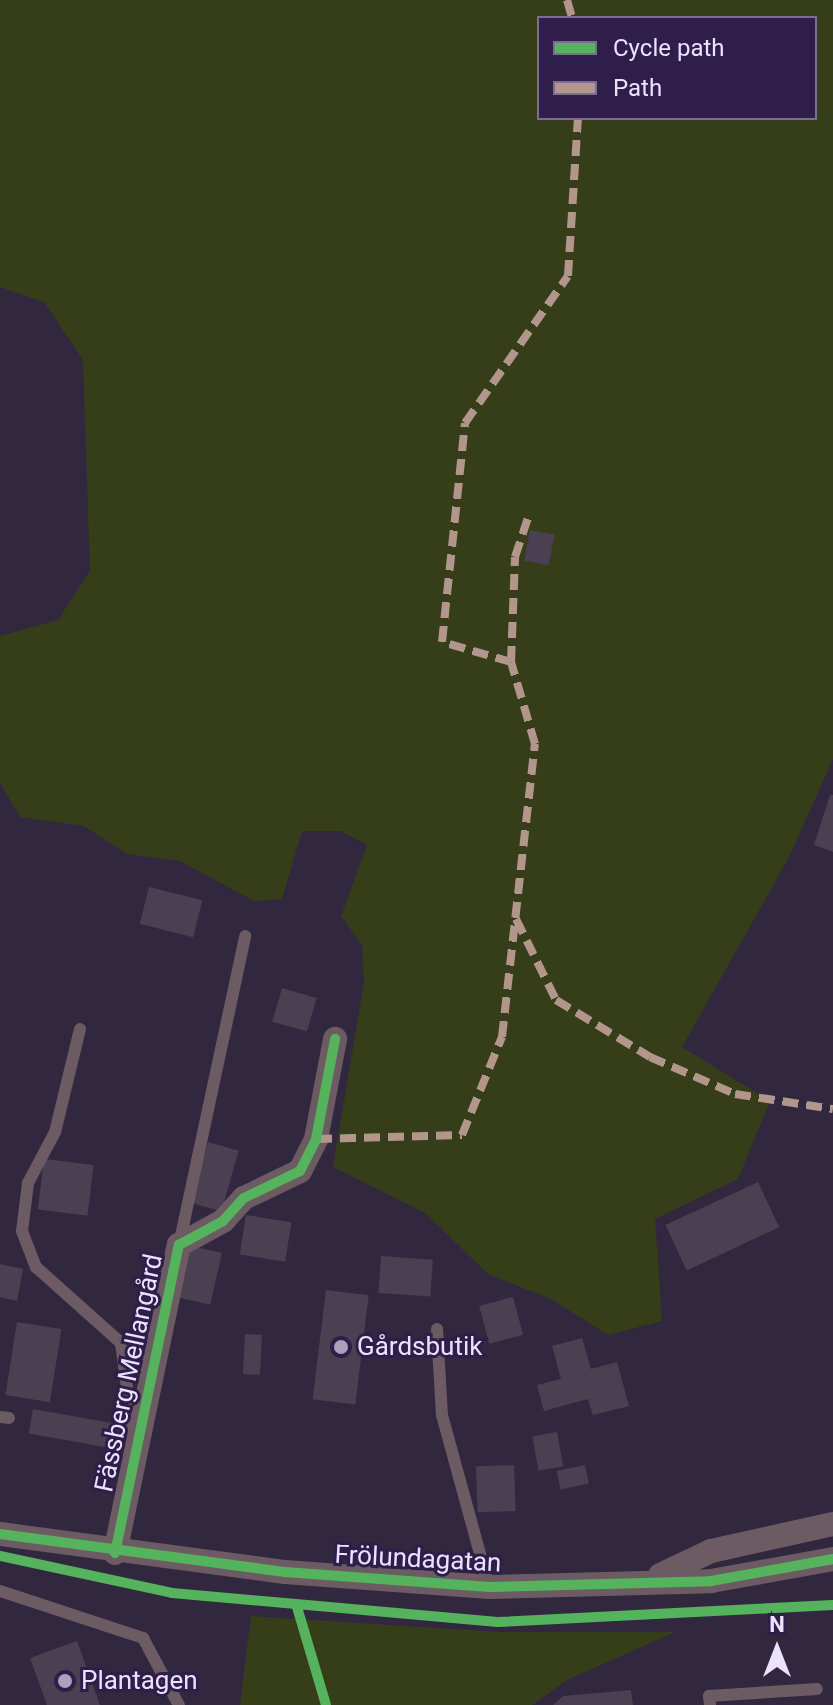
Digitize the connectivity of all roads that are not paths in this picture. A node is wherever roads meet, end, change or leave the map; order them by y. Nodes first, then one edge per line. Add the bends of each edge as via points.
1 (245, 936) dead end
2 (80, 1029) dead end
3 (335, 1039) dead end
4 (179, 1245) junction
5 (437, 1329) dead end
6 (135, 1447) junction
7 (833, 1524) edge
8 (0, 1534) edge
9 (115, 1553) junction
10 (833, 1559) edge
11 (656, 1577) junction
12 (489, 1587) junction
13 (0, 1591) edge
14 (817, 1689) dead end
15 (179, 1705) edge
16 (710, 1705) edge

1 - 4 lane
2 - 6 lane via 55,1132 28,1183 22,1231 36,1267 121,1343
3 - 4 street, Fässberg Mellangård via 316,1139 300,1171 244,1198 223,1221
4 - 6 street, Fässberg Mellangård
5 - 12 lane, Frölundagatan via 442,1415
6 - 9 street, Fässberg Mellangård
7 - 11 street, Frölundagatan via 711,1551
8 - 9 street, Frölundagatan
9 - 12 street, Frölundagatan
10 - 11 street, Frölundagatan via 711,1581
11 - 12 street, Frölundagatan
13 - 15 lane via 143,1638
14 - 16 lane via 709,1696

